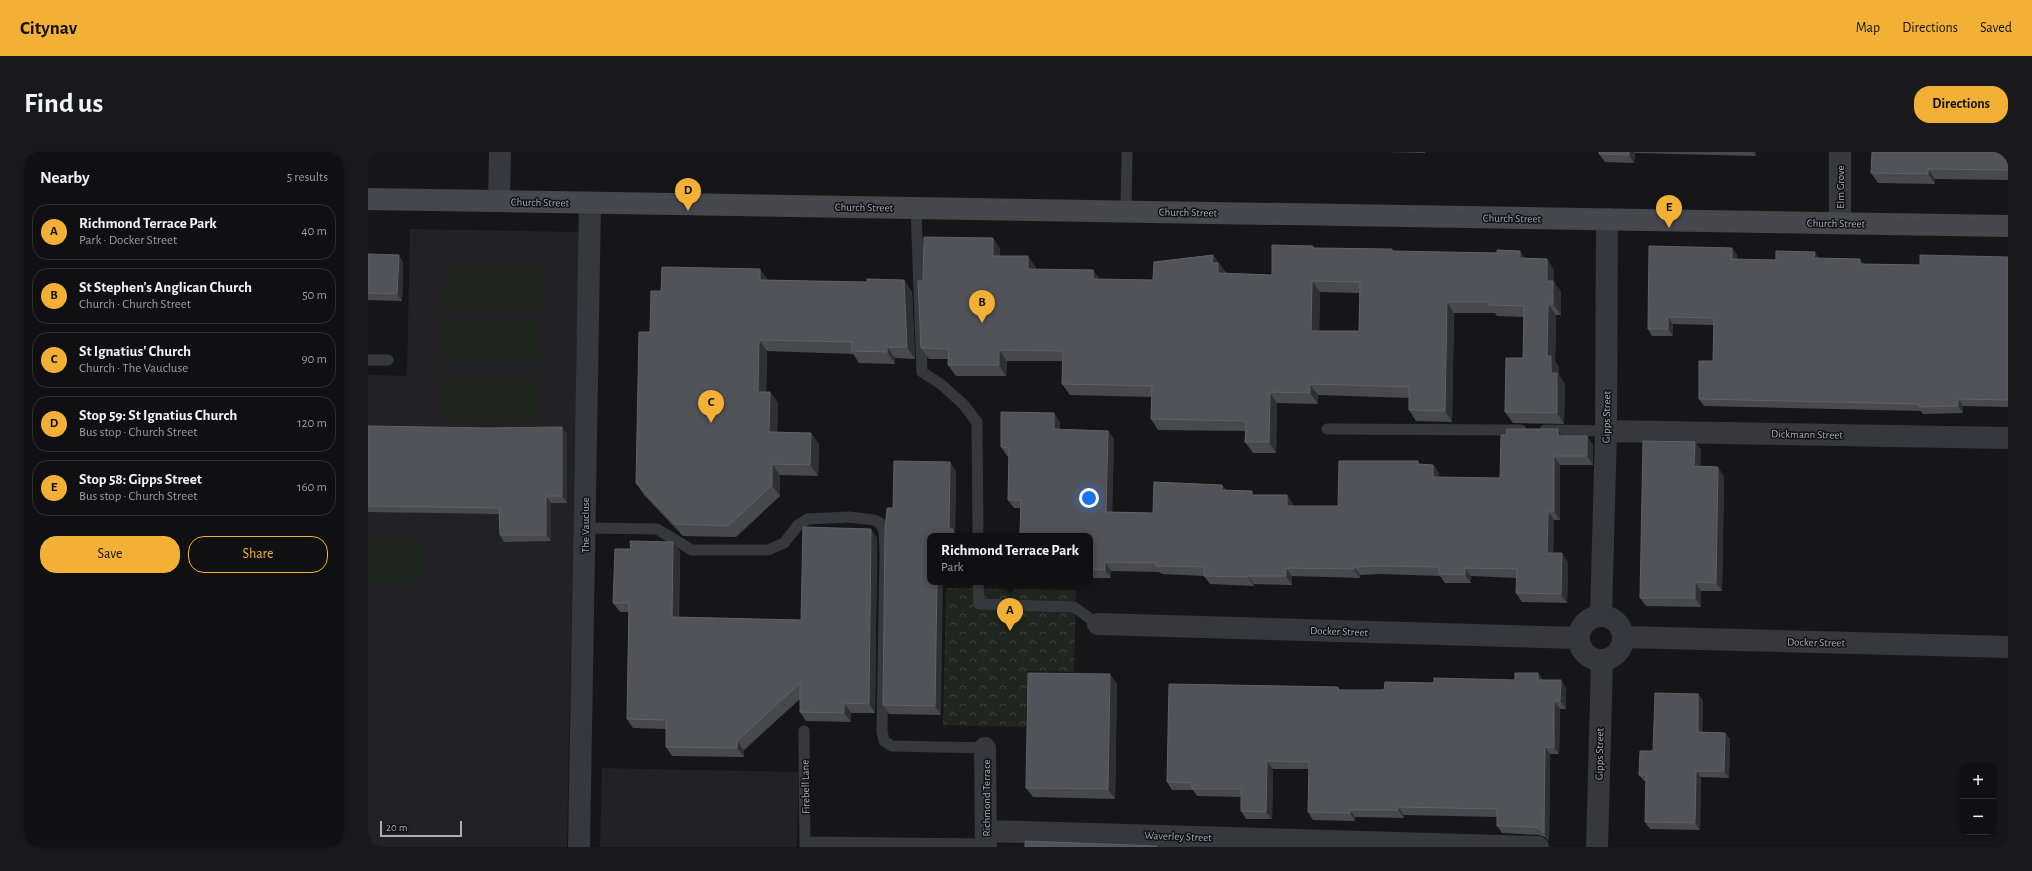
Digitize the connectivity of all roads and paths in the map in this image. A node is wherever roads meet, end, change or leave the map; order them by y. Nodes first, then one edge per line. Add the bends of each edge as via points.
1 (500, 152) edge
2 (1127, 152) edge
3 (1840, 152) edge
4 (368, 199) edge
5 (499, 201) junction
6 (590, 203) junction
7 (916, 208) junction
8 (1126, 211) junction
9 (1607, 219) junction
10 (1840, 223) junction
11 (2008, 226) edge
12 (368, 360) edge
13 (388, 360) dead end
14 (1327, 429) dead end
15 (1606, 431) junction
16 (2008, 438) edge
17 (586, 528) junction
18 (978, 533) edge
19 (978, 585) edge
20 (1601, 615) junction
21 (1098, 624) joint
22 (1624, 637) junction
23 (1579, 638) junction
24 (2008, 647) edge
25 (1602, 661) junction
26 (804, 732) dead end
27 (985, 748) joint
28 (986, 841) edge
29 (805, 845) edge
30 (579, 847) edge
31 (1538, 847) edge
32 (1597, 847) edge

1 - 5 street
2 - 8 lane
3 - 10 street, Elm Grove
4 - 5 main road, Church Street
5 - 6 main road, Church Street
6 - 7 main road, Church Street
6 - 17 street, The Vaucluse
7 - 8 main road, Church Street
7 - 18 lane via 922,372 942,385 963,404 977,422
8 - 9 main road, Church Street
9 - 10 main road, Church Street
9 - 15 street, Gipps Street
10 - 11 main road, Church Street
12 - 13 lane
14 - 15 lane
15 - 16 street, Dickmann Street
15 - 20 street, Gipps Street
17 - 27 lane via 657,530 692,550 768,550 784,543 798,525 808,519 849,517 874,520 881,526 884,537 884,741 892,746
17 - 30 street, The Vaucluse
19 - 21 lane via 979,604 1074,607
20 - 22 street via 1608,616 1619,624
20 - 23 street via 1583,625
21 - 23 street, Docker Street
22 - 24 street, Docker Street
22 - 25 street via 1620,651 1609,660
23 - 25 street via 1583,651 1595,660
25 - 32 street, Gipps Street
26 - 29 lane, Firebell Lane
27 - 28 street, Richmond Terrace
28 - 29 lane, Firebell Lane
28 - 31 street, Waverley Street

